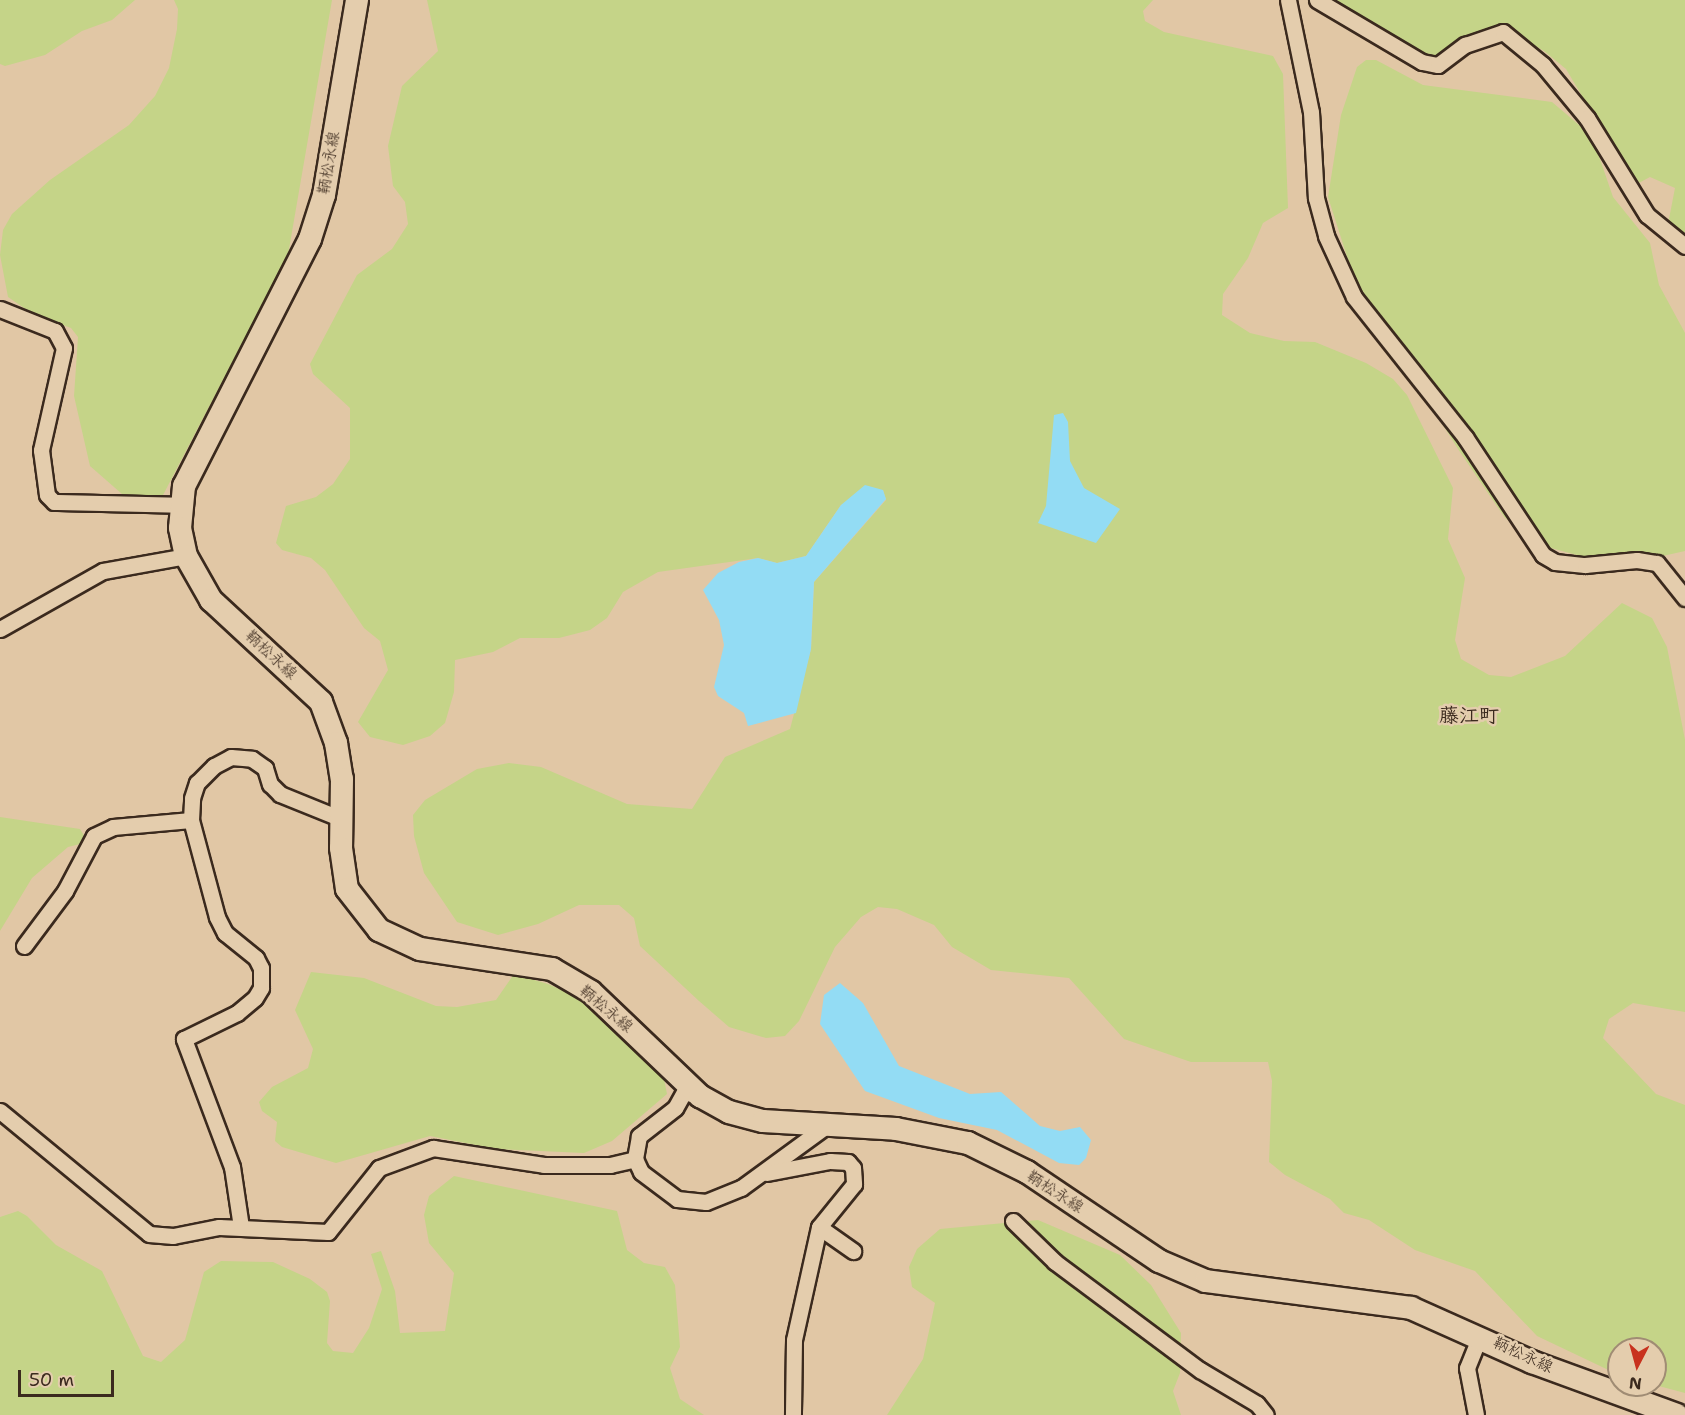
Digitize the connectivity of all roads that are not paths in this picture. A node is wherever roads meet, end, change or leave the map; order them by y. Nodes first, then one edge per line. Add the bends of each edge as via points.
1 (357, 0) edge
2 (1288, 0) edge
3 (1317, 0) edge
4 (1685, 246) edge
5 (0, 309) edge
6 (182, 505) junction
7 (186, 556) junction
8 (1685, 598) edge
9 (0, 629) edge
10 (339, 818) junction
11 (191, 820) junction
12 (24, 946) dead end
13 (700, 1096) junction
14 (0, 1111) edge
15 (826, 1126) junction
16 (635, 1159) junction
17 (767, 1173) junction
18 (1013, 1221) dead end
19 (241, 1227) junction
20 (819, 1227) junction
21 (853, 1251) dead end
22 (1480, 1335) junction
23 (1249, 1399) junction
24 (793, 1415) edge
25 (1250, 1415) edge
26 (1266, 1415) edge
27 (1476, 1415) edge
28 (1677, 1415) edge

1 - 6 main road, 鞆松永線 via 324,195 310,238 184,486
2 - 8 street via 1311,112 1316,198 1326,236 1354,297 1465,437 1543,555 1555,562 1585,566 1637,560 1657,563
3 - 4 street via 1422,62 1438,65 1465,45 1503,32 1543,65 1587,118 1647,215
5 - 6 street via 55,332 64,348 41,450 42,484 54,502
6 - 7 main road, 鞆松永線
7 - 9 street via 103,571
7 - 10 main road, 鞆松永線 via 211,600 321,702 336,742 342,779
10 - 11 street via 280,794 270,784 265,768 252,759 231,757 196,783
10 - 13 main road, 鞆松永線 via 347,890 379,930 420,949 552,969 591,992
11 - 12 street via 113,827 94,836 65,891
11 - 19 street via 217,917 225,933 256,958 261,968 261,988 255,998 237,1013 184,1039 232,1167
13 - 15 main road, 鞆松永線 via 729,1112 763,1121
13 - 16 street via 684,1092 675,1108 639,1136
14 - 19 street via 149,1234 172,1236
15 - 17 street
15 - 22 main road, 鞆松永線 via 896,1129 968,1143 1027,1172 1158,1261 1206,1281 1411,1308
16 - 17 street via 651,1182 677,1198 696,1201 741,1188
16 - 19 street via 610,1165 544,1165 433,1148 379,1168 363,1182 344,1218 328,1232
17 - 20 street via 848,1162 854,1184
18 - 23 street via 1055,1262 1200,1370
20 - 21 street
20 - 24 street via 794,1340
22 - 27 street via 1467,1368
22 - 28 main road, 鞆松永線 via 1532,1362
23 - 25 street
23 - 26 street

